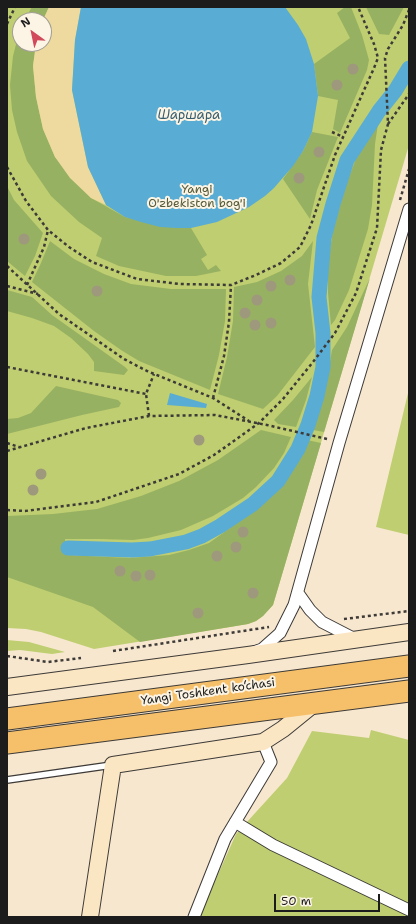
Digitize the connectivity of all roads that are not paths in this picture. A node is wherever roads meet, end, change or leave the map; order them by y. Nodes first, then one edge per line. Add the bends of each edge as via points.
1 (409, 210) edge
2 (298, 593) junction
3 (409, 632) edge
4 (357, 640) junction
5 (248, 655) junction
6 (409, 666) edge
7 (7, 687) edge
8 (409, 691) edge
9 (315, 703) junction
10 (7, 719) edge
11 (263, 742) junction
12 (7, 743) edge
13 (112, 765) junction
14 (7, 780) edge
15 (235, 822) junction
16 (409, 910) edge
17 (90, 917) edge
18 (194, 917) edge

1 - 2 street via 339,443
2 - 4 street via 322,622
2 - 5 street via 280,633 262,648
3 - 4 main road
4 - 5 main road
5 - 7 main road
6 - 10 highway, Yangi Toshkent ko‘chasi
8 - 9 highway, Yangi Toshkent ko‘chasi
9 - 11 main road
9 - 12 highway, Yangi Toshkent ko‘chasi
11 - 13 main road
11 - 15 street via 271,762
13 - 14 lane
13 - 17 main road
15 - 16 street via 273,846
15 - 18 street via 225,839

